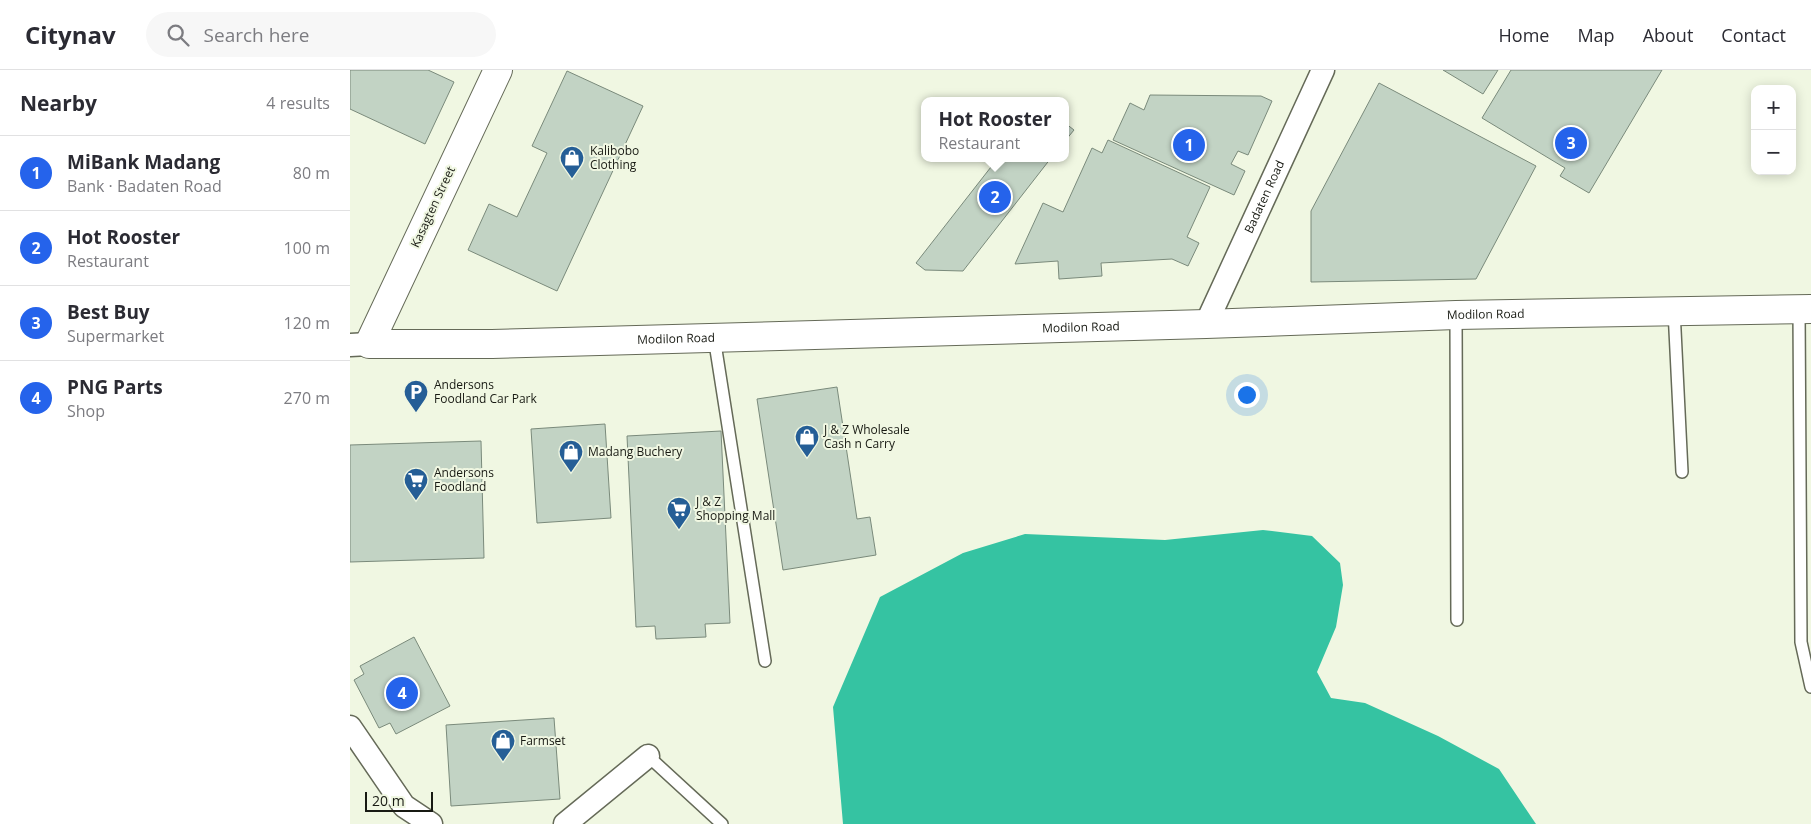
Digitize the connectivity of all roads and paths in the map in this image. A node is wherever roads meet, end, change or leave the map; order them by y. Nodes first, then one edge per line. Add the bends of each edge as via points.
1 (1323, 70) edge
2 (493, 71) edge
3 (1805, 309) edge
4 (1674, 310) junction
5 (1456, 315) junction
6 (1206, 324) junction
7 (714, 338) junction
8 (359, 344) edge
9 (1682, 472) dead end
10 (1457, 620) dead end
11 (765, 661) dead end
12 (1811, 687) edge
13 (350, 727) edge
14 (648, 756) joint
15 (431, 824) edge
16 (565, 824) edge
17 (722, 824) edge

1 - 6 street, Badaten Road
2 - 8 street, Kasagten Street
3 - 4 street, Modilon Road
3 - 12 lane via 1801,642
4 - 5 street, Modilon Road
4 - 9 lane
5 - 6 street, Modilon Road
5 - 10 lane
6 - 7 street, Modilon Road
7 - 8 street, Modilon Road
7 - 11 lane
13 - 15 street via 404,806
14 - 16 street
14 - 17 lane

